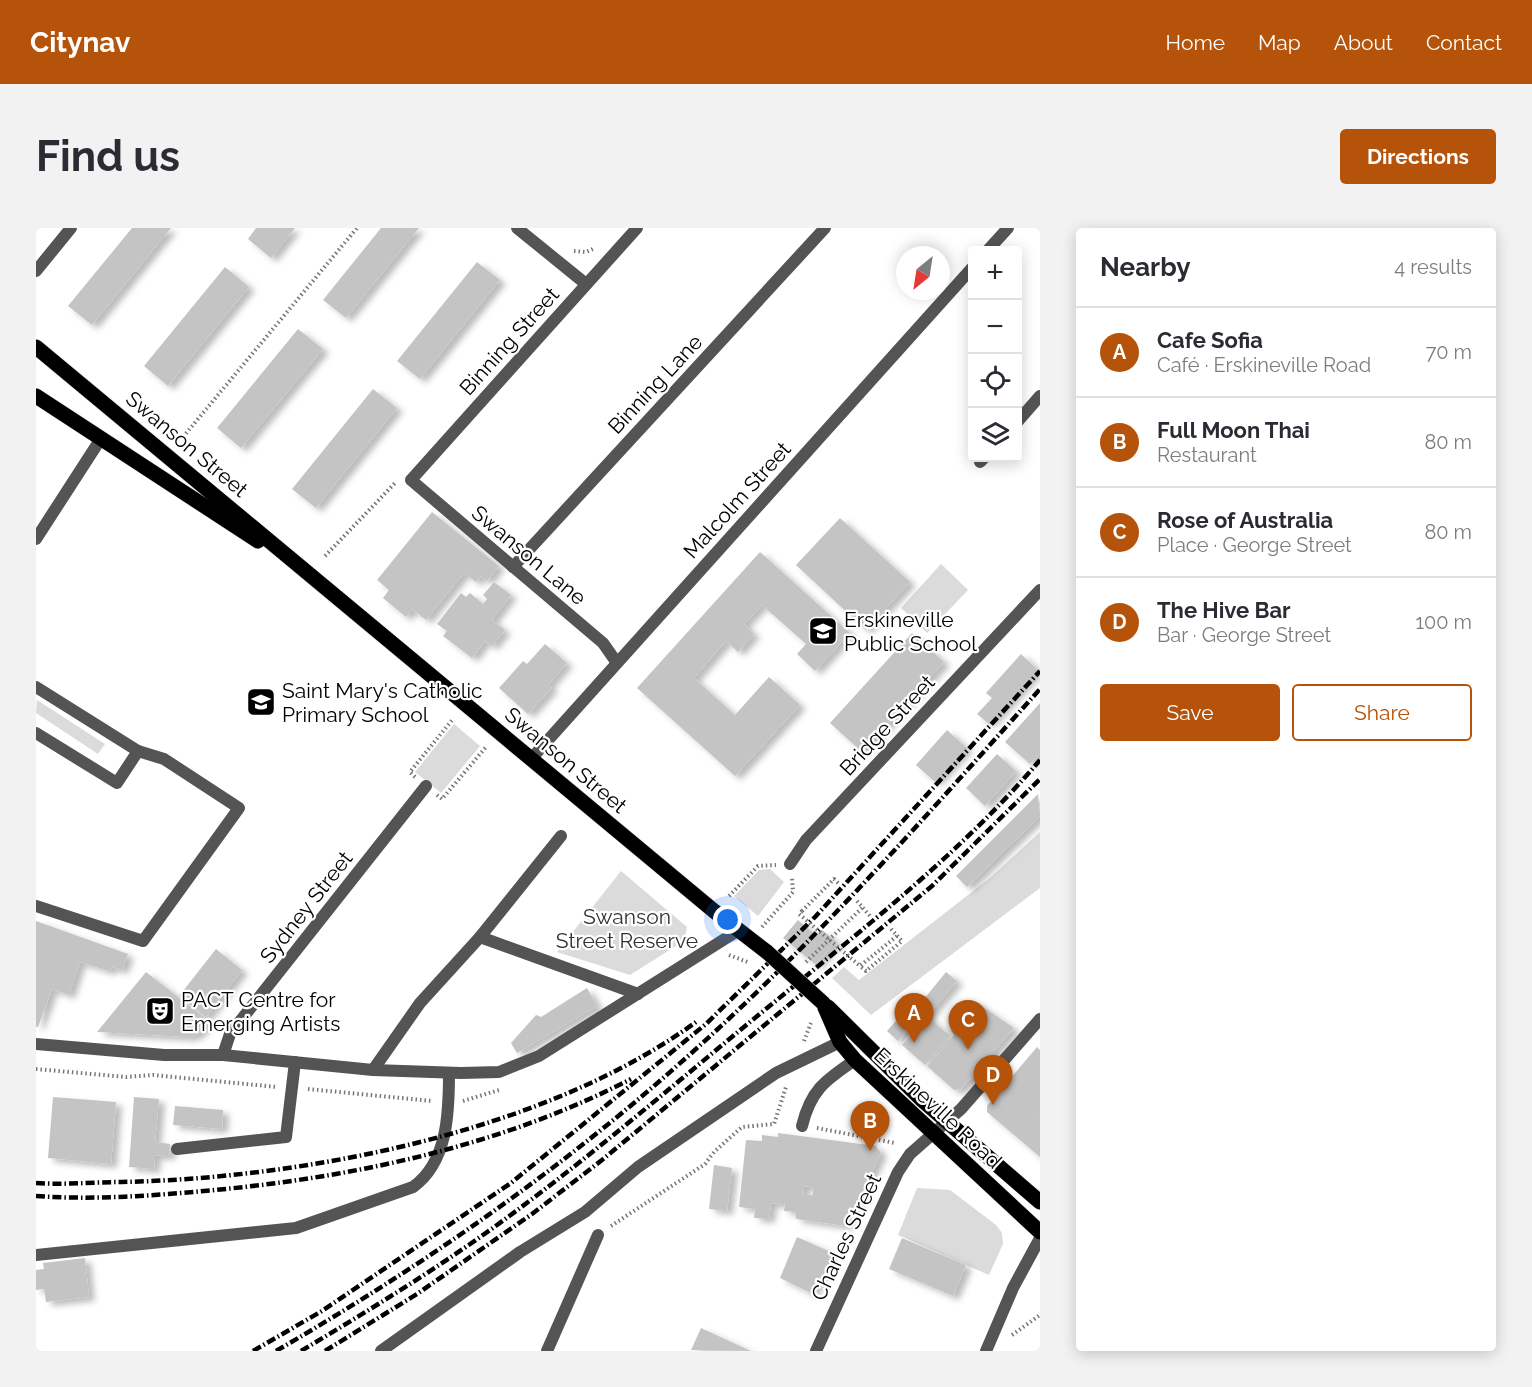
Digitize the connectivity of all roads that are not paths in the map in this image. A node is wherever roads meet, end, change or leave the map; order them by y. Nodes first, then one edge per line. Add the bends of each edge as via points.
1 (71, 228) edge
2 (517, 228) edge
3 (637, 228) edge
4 (825, 228) edge
5 (1008, 228) edge
6 (992, 246) edge
7 (36, 271) edge
8 (968, 272) edge
9 (586, 284) junction
10 (36, 347) edge
11 (36, 396) edge
12 (1040, 396) edge
13 (1022, 416) edge
14 (100, 440) junction
15 (411, 480) joint
16 (36, 539) edge
17 (513, 567) junction
18 (311, 575) junction
19 (1040, 590) edge
20 (617, 663) junction
21 (36, 687) edge
22 (36, 733) edge
23 (138, 751) junction
24 (531, 759) junction
25 (426, 786) road end
26 (561, 836) dead end
27 (790, 864) road end
28 (36, 906) edge
29 (739, 930) junction
30 (480, 937) junction
31 (638, 994) junction
32 (823, 1003) junction
33 (1040, 1019) edge
34 (840, 1042) junction
35 (36, 1044) edge
36 (223, 1055) junction
37 (855, 1060) junction
38 (296, 1062) junction
39 (373, 1070) junction
40 (449, 1073) junction
41 (948, 1123) junction
42 (802, 1126) dead end
43 (935, 1134) junction
44 (177, 1149) dead end
45 (1040, 1202) edge
46 (1040, 1232) edge
47 (598, 1235) road end
48 (1040, 1238) edge
49 (36, 1255) edge
50 (381, 1351) edge
51 (547, 1351) edge
52 (816, 1351) edge
53 (986, 1351) edge

1 - 7 street
2 - 9 street
3 - 9 street, Binning Street
4 - 17 street, Binning Lane
5 - 6 street
8 - 20 street, Malcolm Street
9 - 15 street, Binning Street
10 - 18 main road, Swanson Street
11 - 14 main road, Swanson Street
12 - 13 street
14 - 16 street
14 - 18 main road, Swanson Street
15 - 17 street, Swanson Lane
17 - 20 street, Swanson Lane via 603,643
18 - 24 main road, Swanson Street
19 - 27 street, Bridge Street via 806,840
20 - 24 street, Malcolm Street
21 - 23 street
22 - 23 street via 117,783
23 - 28 street via 164,759 239,808 143,941
24 - 29 main road, Swanson Street
25 - 36 street, Sydney Street via 230,1034
26 - 30 street
29 - 31 street
29 - 32 main road, Erskineville Road, bridge
30 - 31 street
30 - 39 street via 420,1003
31 - 40 street via 539,1056 499,1072
32 - 34 main road, Erskineville Road
32 - 41 main road, Erskineville Road
33 - 41 street, Charles Street
34 - 37 main road, Erskineville Road
34 - 50 street via 776,1072 638,1167 585,1212 520,1252
35 - 36 street via 164,1055
36 - 38 street
37 - 42 street via 823,1082 806,1109
37 - 43 main road, Erskineville Road
38 - 39 street
38 - 44 street via 286,1137
39 - 40 street
40 - 49 street via 450,1112 440,1150 426,1178 413,1187 296,1228
41 - 43 street, Charles Street
41 - 45 main road, Erskineville Road
43 - 46 main road, Erskineville Road
43 - 52 street, Charles Street via 910,1154 894,1179
47 - 51 street
48 - 53 street

